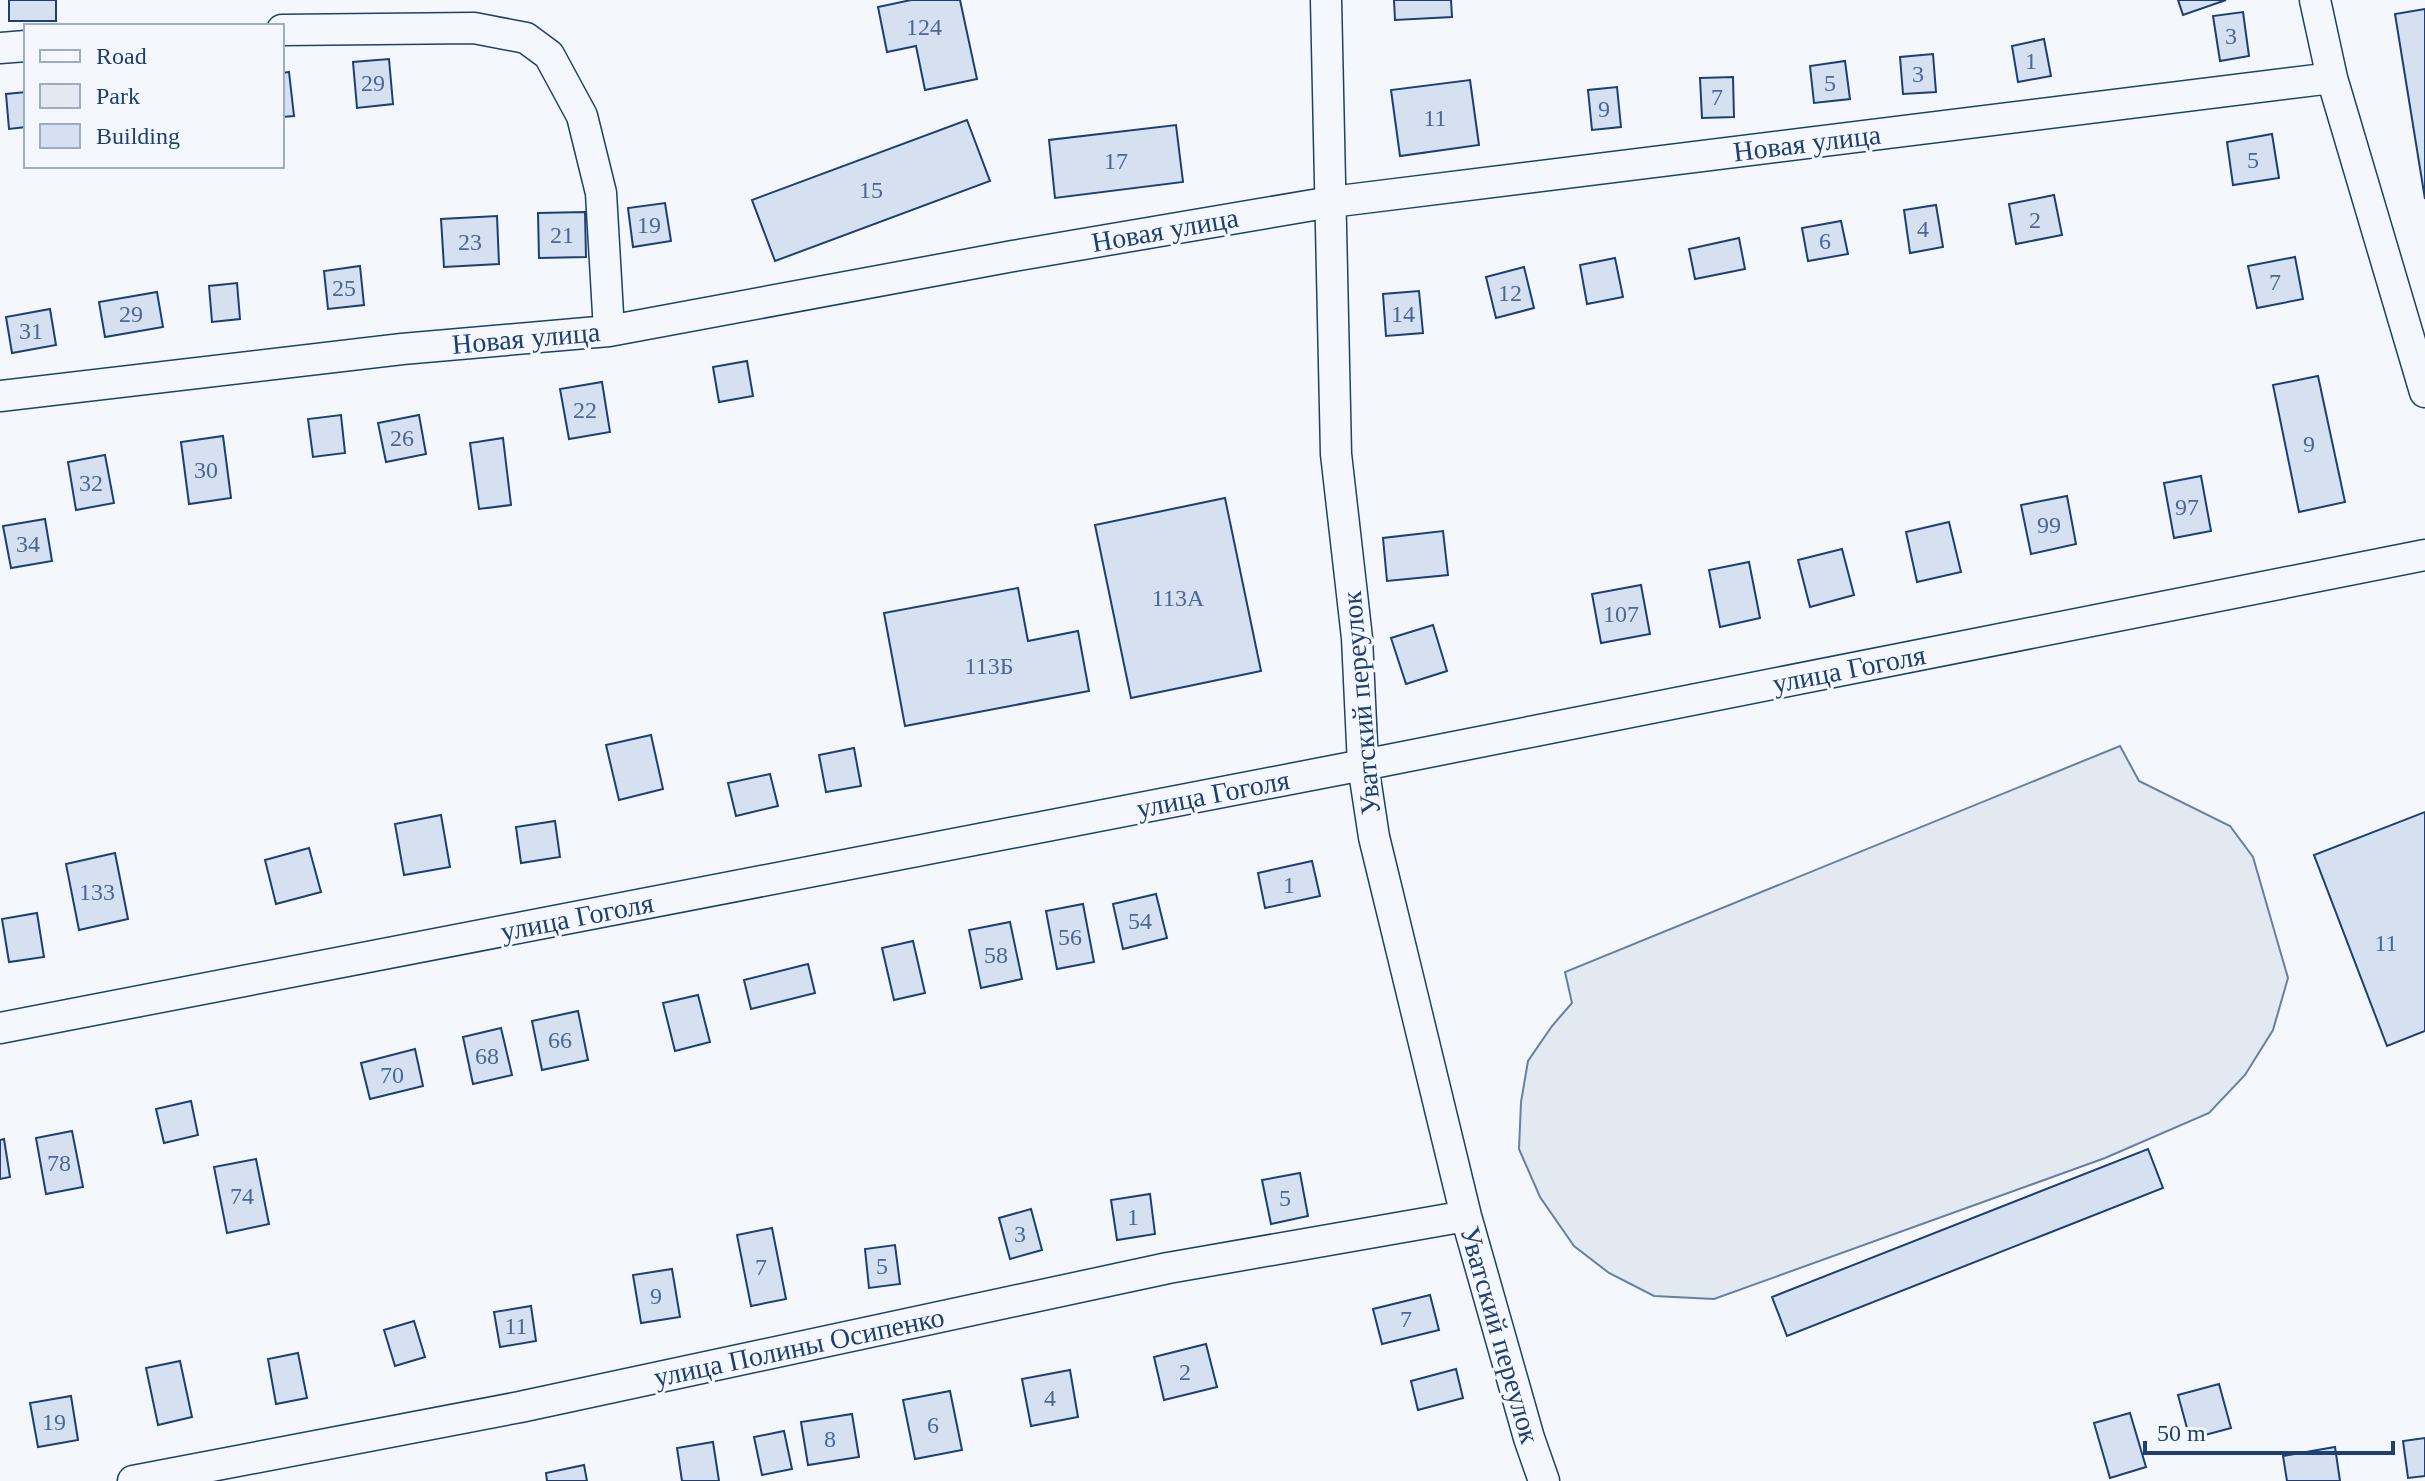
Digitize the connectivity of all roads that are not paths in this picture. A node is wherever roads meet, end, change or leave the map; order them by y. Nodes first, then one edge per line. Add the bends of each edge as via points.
1 (1326, 0) edge
2 (2315, 0) edge
3 (284, 30) edge
4 (24, 46) edge
5 (0, 48) edge
6 (2332, 78) junction
7 (1331, 202) junction
8 (609, 331) junction
9 (2425, 392) edge
10 (0, 396) edge
11 (2425, 555) edge
12 (1363, 765) junction
13 (0, 1028) edge
14 (1466, 1216) junction
15 (133, 1481) edge
16 (1544, 1481) edge

1 - 7 street, Уватский переулок
2 - 6 street
3 - 8 street via 474,28 526,38 549,55 582,116 601,193
4 - 5 street
6 - 7 street, Новая улица
6 - 9 street
7 - 8 street, Новая улица
7 - 12 street, Уватский переулок via 1336,454 1357,638
8 - 10 street, Новая улица via 402,349
11 - 12 street, улица Гоголя
12 - 13 street, улица Гоголя
12 - 14 street, Уватский переулок via 1374,837
14 - 15 street, улица Полины Осипенко via 1168,1268 536,1404
14 - 16 street, Уватский переулок

